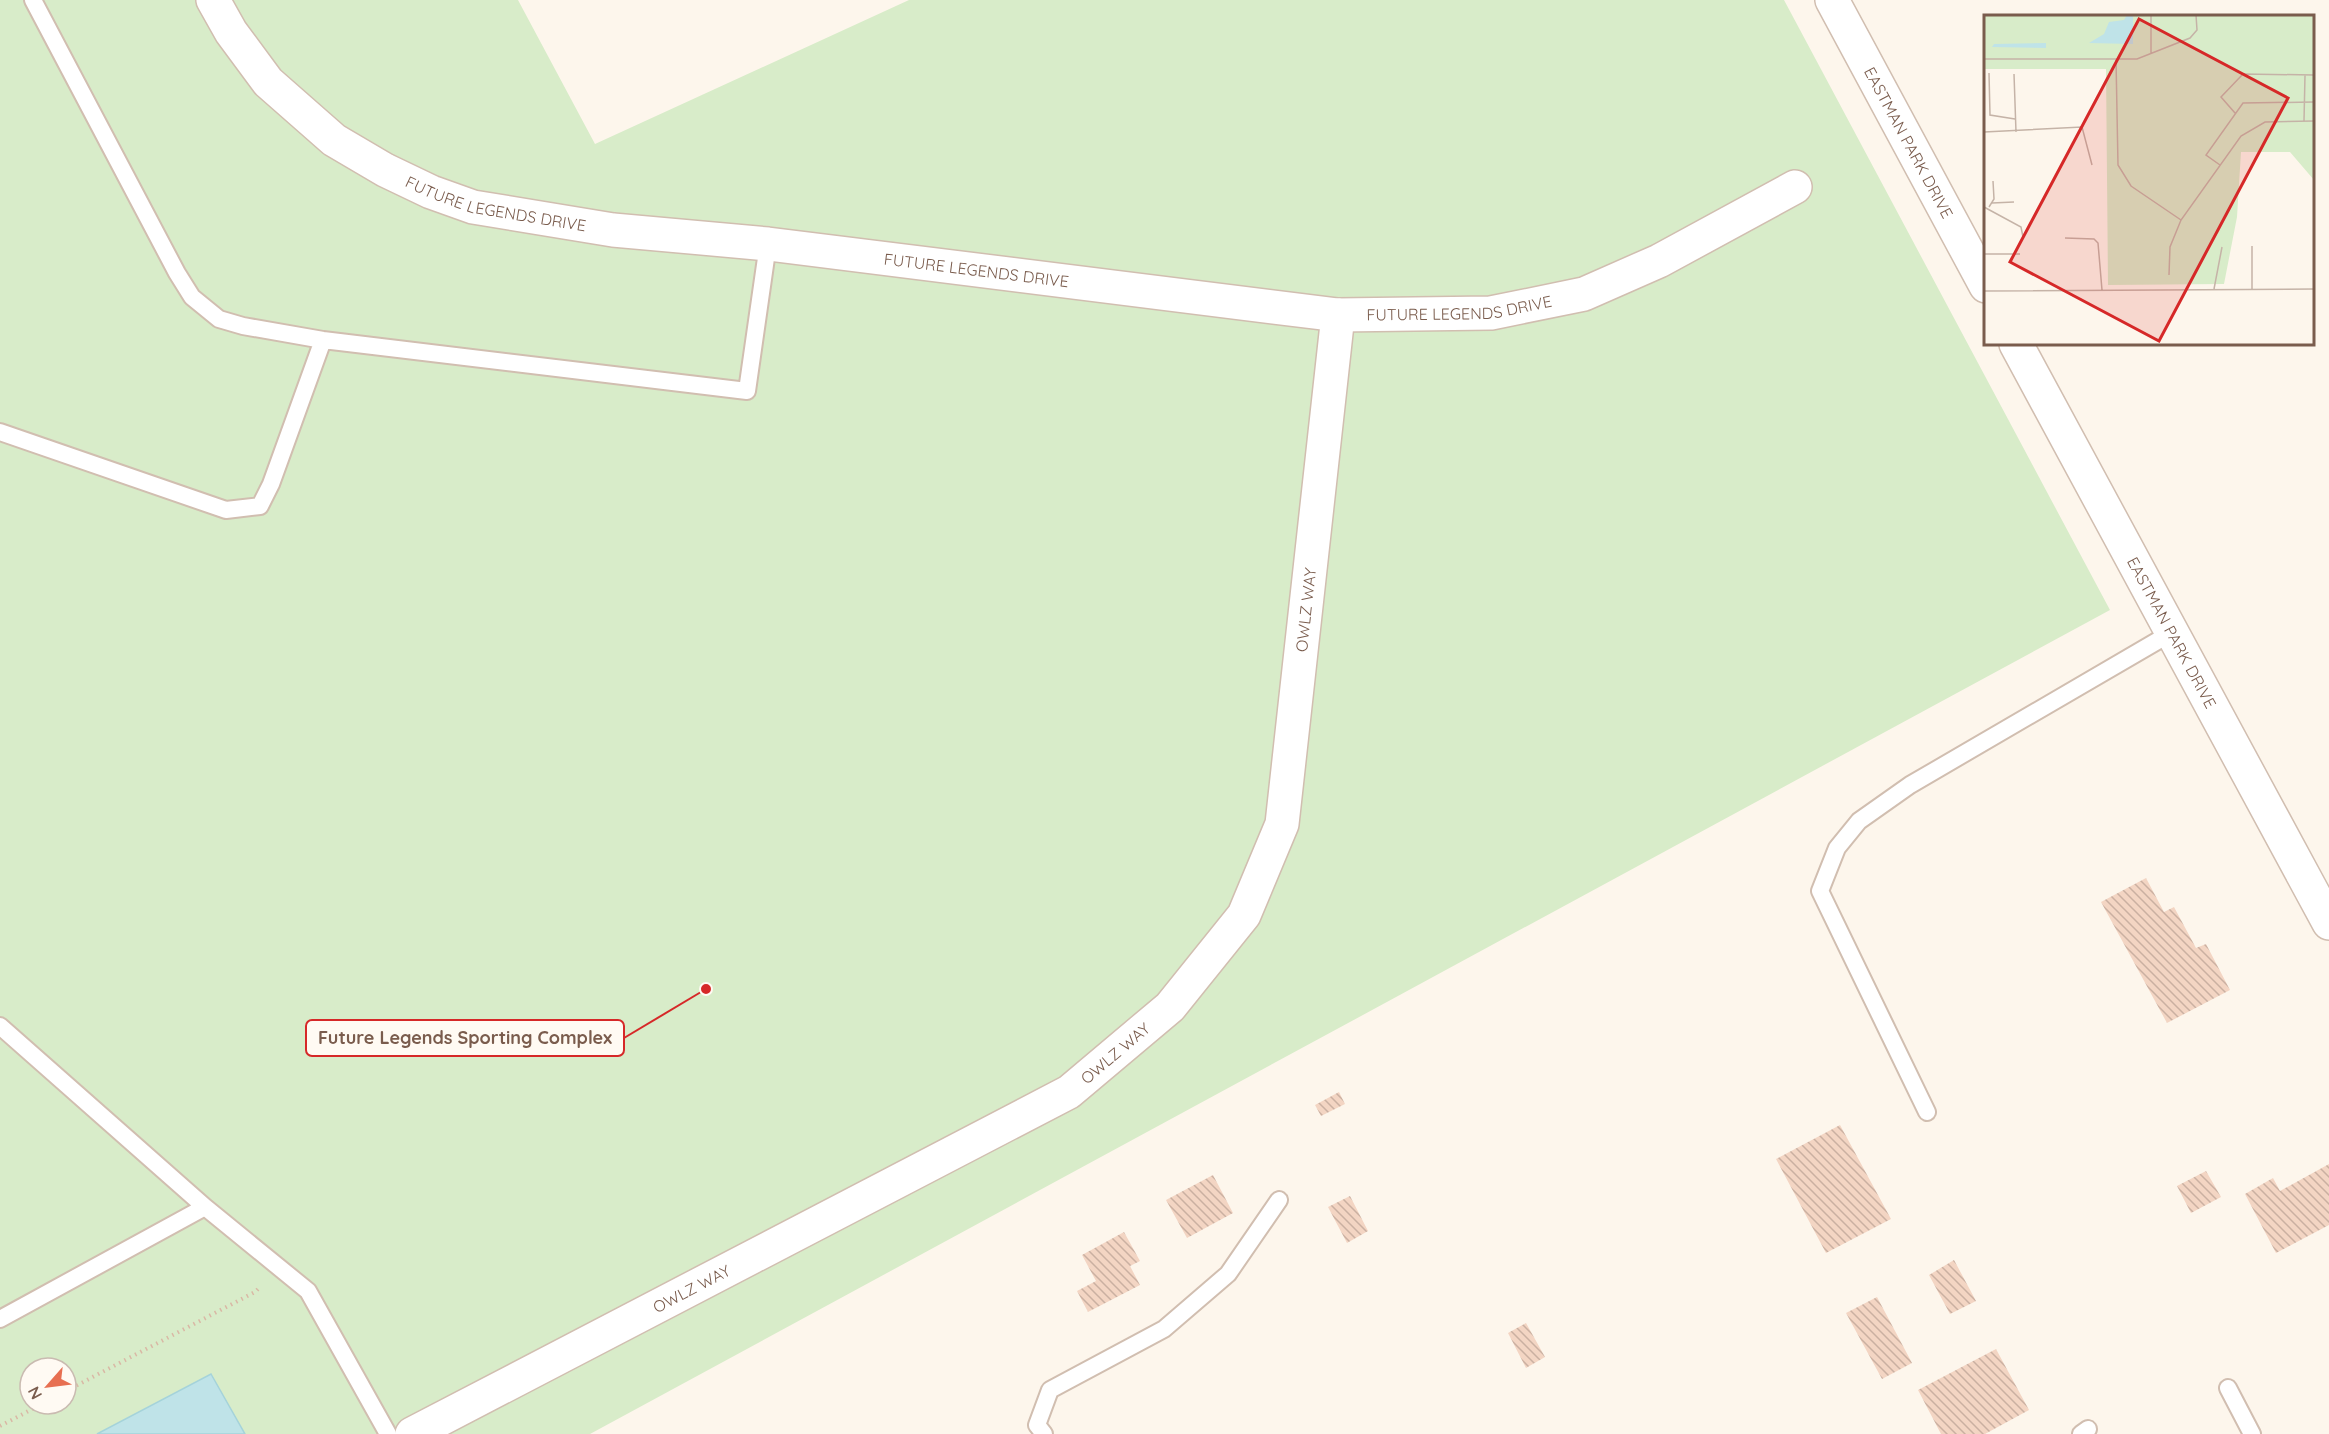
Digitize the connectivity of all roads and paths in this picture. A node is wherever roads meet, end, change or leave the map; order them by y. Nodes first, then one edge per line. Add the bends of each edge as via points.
1 (33, 0) edge
2 (213, 0) edge
3 (1832, 0) edge
4 (1795, 187) dead end
5 (768, 244) junction
6 (1984, 282) edge
7 (1338, 315) junction
8 (323, 340) junction
9 (2017, 345) edge
10 (0, 432) edge
11 (2171, 633) junction
12 (2329, 923) edge
13 (0, 1026) edge
14 (1927, 1112) dead end
15 (1279, 1200) dead end
16 (205, 1207) junction
17 (279, 1267) junction
18 (0, 1319) edge
19 (78, 1385) edge
20 (2228, 1388) dead end
21 (19, 1416) edge
22 (0, 1426) edge
23 (388, 1434) edge
24 (412, 1434) edge
25 (1044, 1434) edge
26 (2252, 1434) edge

1 - 8 lane via 192,297 219,319 243,327
2 - 5 street, FUTURE LEGENDS DRIVE via 268,82 300,112 334,141 431,192 473,207 541,220
3 - 6 street, EASTMAN PARK DRIVE
4 - 7 street, FUTURE LEGENDS DRIVE via 1659,261 1584,294 1491,313
5 - 7 street, FUTURE LEGENDS DRIVE
5 - 8 lane via 747,391
7 - 24 street, OWLZ WAY via 1282,824 1244,915 1170,1007 1069,1092
8 - 10 lane via 260,506 226,510
9 - 11 street, EASTMAN PARK DRIVE
11 - 12 street, EASTMAN PARK DRIVE
11 - 14 lane via 1910,785 1859,821 1837,848 1820,891
13 - 16 lane
15 - 25 lane via 1228,1275 1164,1329 1050,1390 1037,1425
16 - 17 lane
16 - 18 lane
17 - 19 path via 255,1292
17 - 23 lane via 309,1291
20 - 26 lane
21 - 22 path

